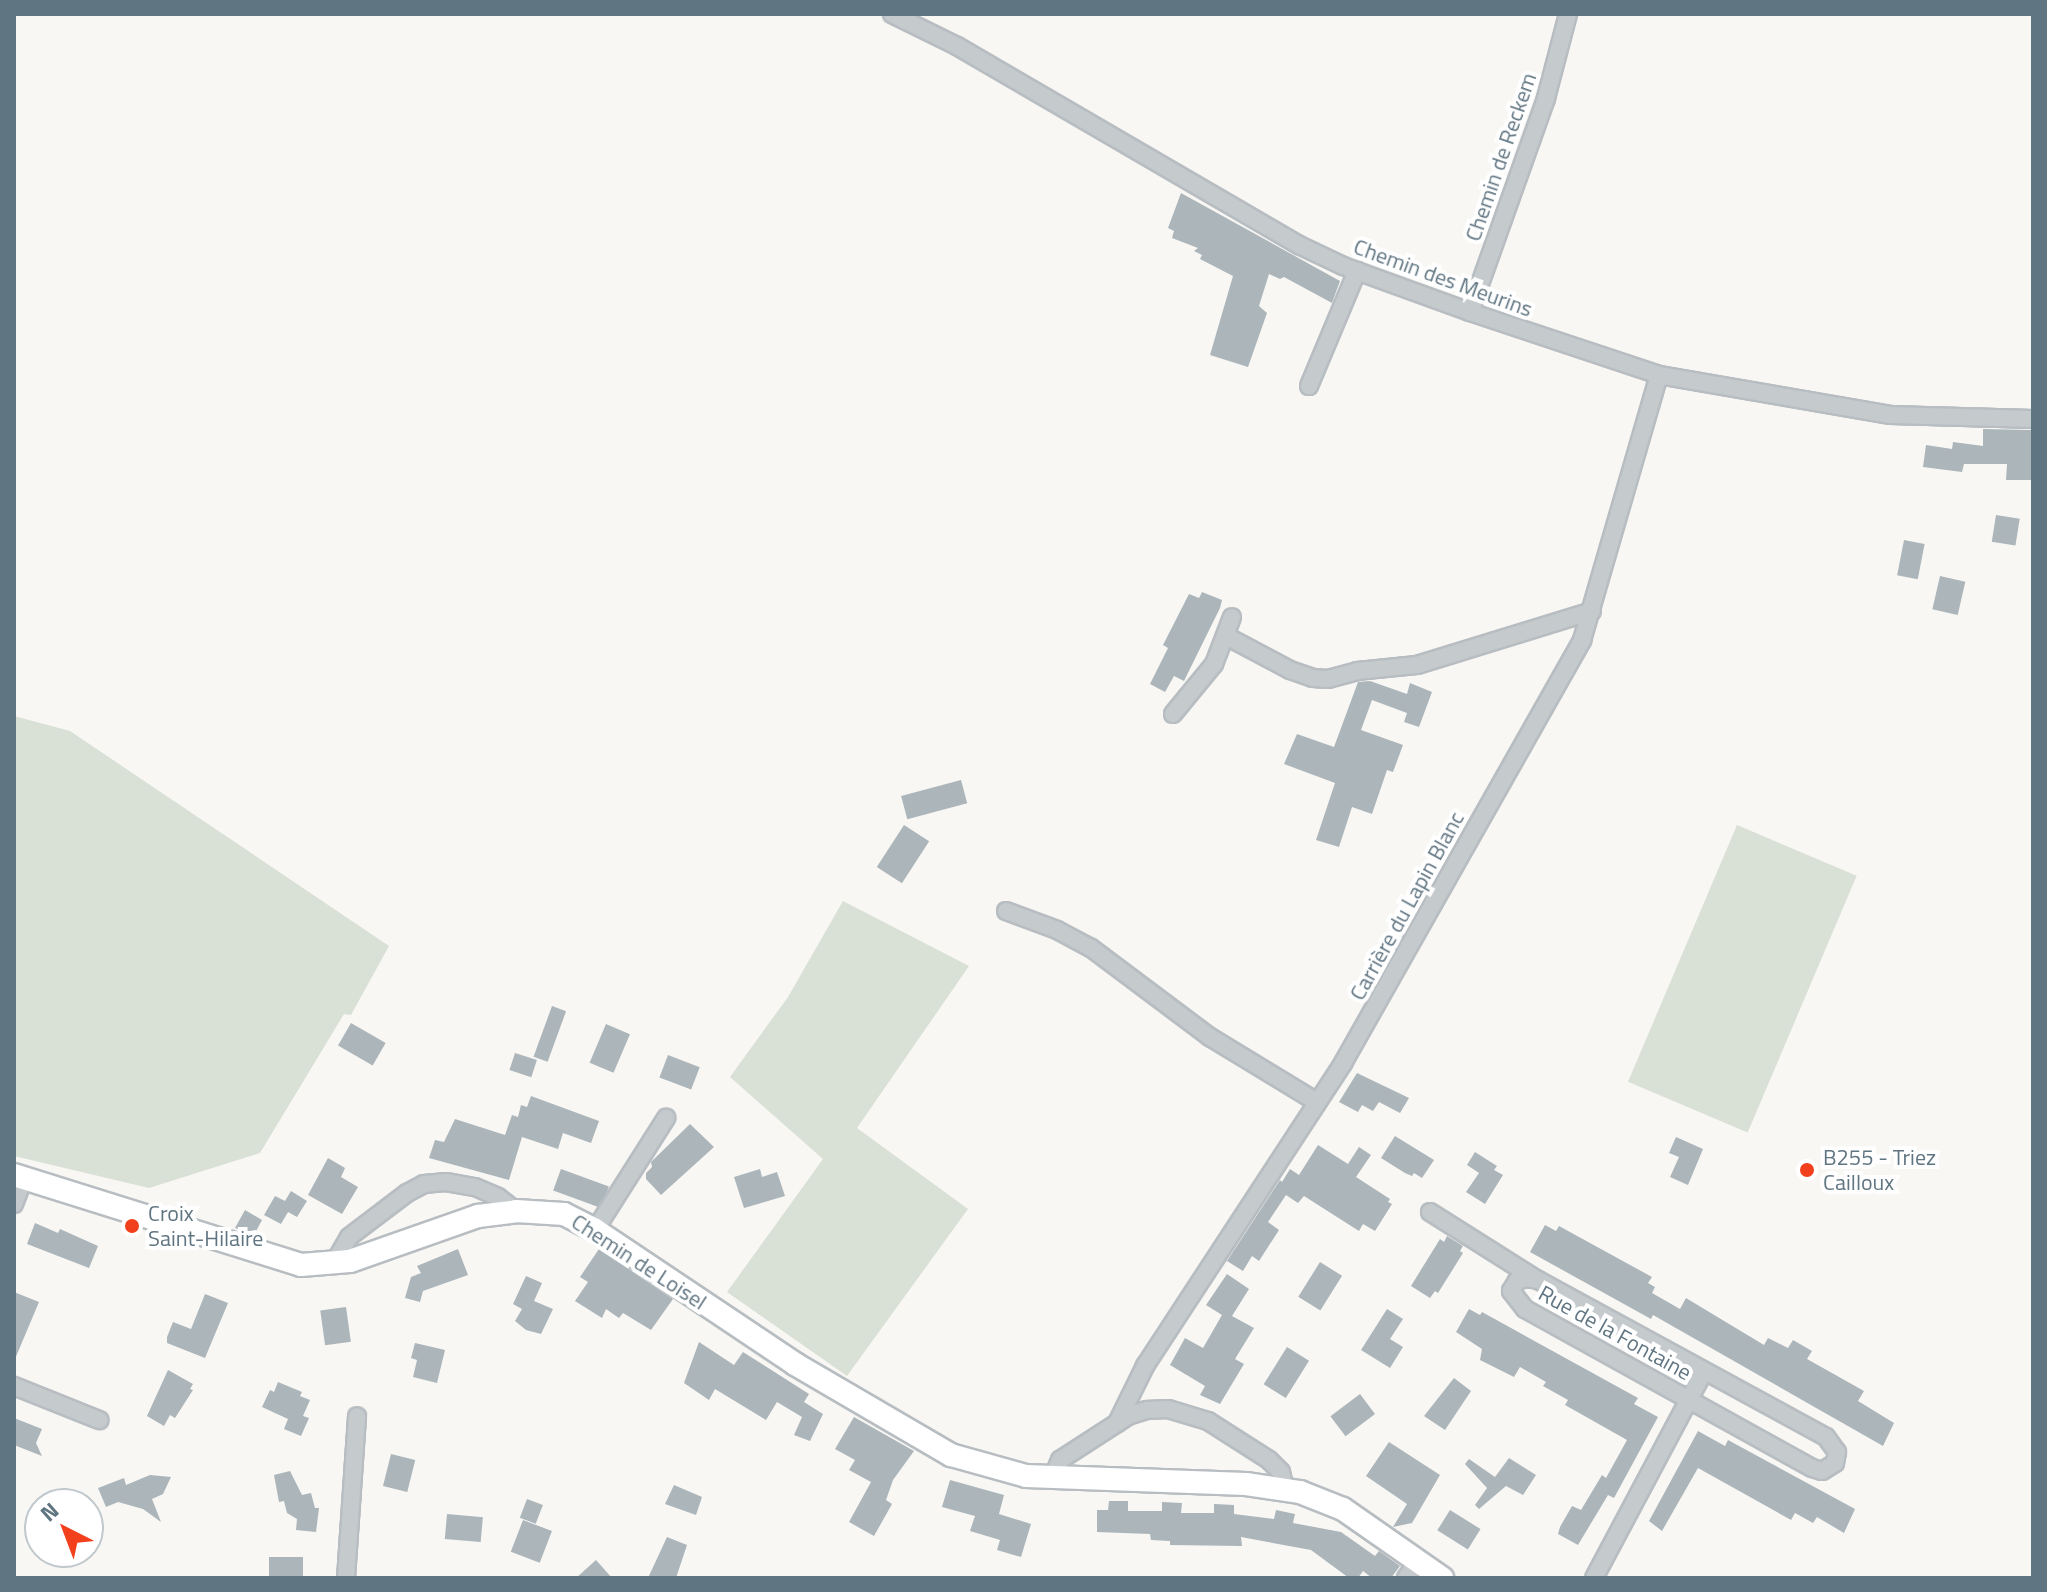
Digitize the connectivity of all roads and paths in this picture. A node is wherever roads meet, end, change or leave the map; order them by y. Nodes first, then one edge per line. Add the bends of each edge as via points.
1 (892, 14) edge
2 (1568, 14) edge
3 (1357, 271) junction
4 (1470, 312) junction
5 (1659, 375) junction
6 (1309, 386) dead end
7 (2033, 419) edge
8 (1592, 611) junction
9 (1232, 617) dead end
10 (1226, 636) junction
11 (1173, 714) dead end
12 (1006, 911) dead end
13 (1317, 1102) junction
14 (666, 1118) dead end
15 (19, 1176) edge
16 (14, 1204) edge
17 (516, 1211) junction
18 (1430, 1212) dead end
19 (595, 1230) junction
20 (333, 1265) junction
21 (1538, 1280) junction
22 (1704, 1371) junction
23 (14, 1386) edge
24 (1689, 1400) junction
25 (357, 1416) dead end
26 (99, 1420) dead end
27 (1117, 1423) junction
28 (1052, 1479) junction
29 (1285, 1489) junction
30 (1412, 1569) edge
31 (346, 1578) edge
32 (1442, 1578) edge
33 (1594, 1578) edge

1 - 3 street, Chemin des Meurins via 957,46 1258,223
2 - 4 street, Chemin de Reckem via 1543,108
3 - 4 street, Chemin des Meurins
3 - 6 street
4 - 5 street, Chemin des Meurins
5 - 7 street, Chemin des Meurins via 1891,415
5 - 8 street, Carrière du Lapin Blanc
8 - 10 street via 1417,665 1328,679 1290,670
8 - 13 street, Carrière du Lapin Blanc via 1575,654
9 - 10 street
10 - 11 street via 1206,677
12 - 13 street via 1091,948 1210,1037
13 - 27 street, Carrière du Lapin Blanc via 1145,1366
14 - 19 street
15 - 16 street
15 - 20 street, Chemin de Loisel via 275,1259
17 - 19 street, Chemin de Loisel via 564,1214
17 - 20 street, Chemin de Loisel via 464,1220
17 - 20 street via 475,1187 424,1184 349,1237
18 - 21 street
19 - 28 street, Chemin de Loisel via 772,1349 920,1439 995,1470
21 - 22 street, Rue de la Fontaine
21 - 24 street, Rue de la Fontaine via 1522,1279 1513,1286 1512,1296 1520,1305
22 - 24 street, Rue de la Fontaine
22 - 24 street, Rue de la Fontaine via 1826,1437 1837,1452 1835,1463 1822,1471 1812,1468
23 - 26 street
24 - 33 street, Rue de la Fontaine
25 - 31 street
27 - 28 street via 1060,1460
27 - 29 street via 1147,1410 1190,1413 1269,1460 1281,1472
28 - 29 street, Chemin de Loisel
29 - 30 street, Chemin de Loisel via 1343,1509
30 - 32 street, Chemin de Loisel

